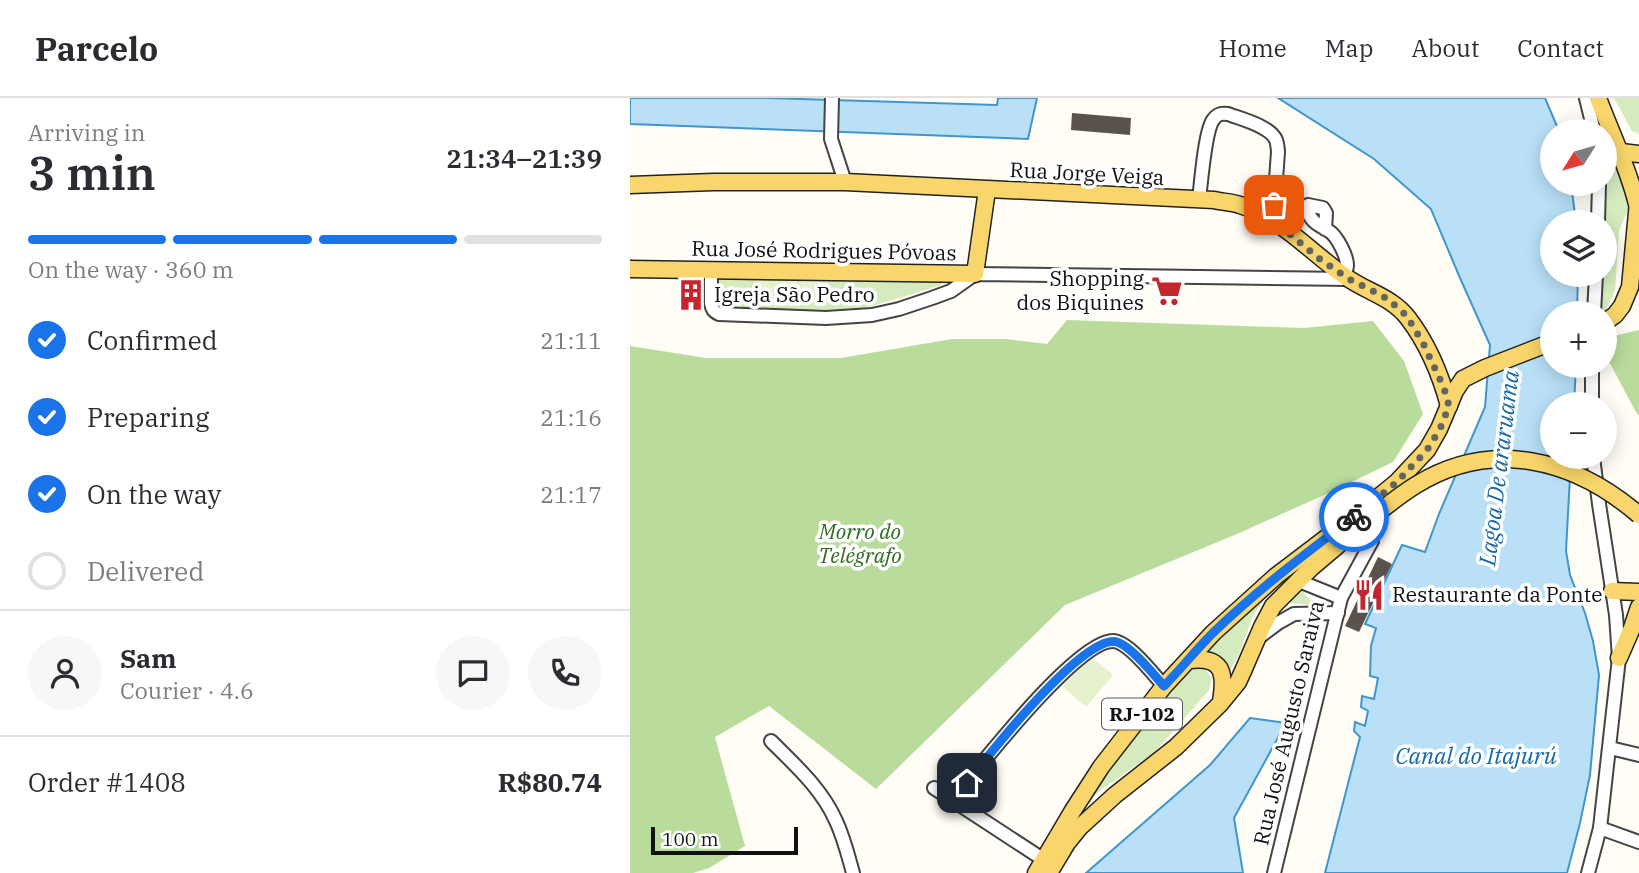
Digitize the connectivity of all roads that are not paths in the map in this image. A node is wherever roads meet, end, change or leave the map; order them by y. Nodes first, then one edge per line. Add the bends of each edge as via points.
1 (832, 98) edge
2 (1586, 98) edge
3 (1598, 98) edge
4 (1591, 119) edge
5 (1603, 119) edge
6 (1617, 152) edge
7 (1639, 154) edge
8 (1617, 157) edge
9 (845, 182) junction
10 (630, 185) edge
11 (987, 190) junction
12 (1638, 197) edge
13 (1199, 200) junction
14 (1273, 220) junction
15 (1325, 229) dead end
16 (630, 269) edge
17 (711, 270) junction
18 (975, 274) junction
19 (1347, 278) junction
20 (1617, 309) edge
21 (1540, 347) edge
22 (1432, 360) junction
23 (1465, 378) junction
24 (1449, 406) junction
25 (1595, 469) edge
26 (1639, 514) edge
27 (1373, 541) dead end
28 (1276, 576) junction
29 (1300, 581) junction
30 (1612, 591) junction
31 (1639, 592) edge
32 (1341, 598) junction
33 (1639, 607) edge
34 (1338, 613) junction
35 (1258, 638) junction
36 (1619, 658) junction
37 (1189, 660) junction
38 (1164, 686) junction
39 (1220, 704) junction
40 (771, 741) dead end
41 (1609, 748) junction
42 (1639, 755) edge
43 (933, 788) dead end
44 (951, 801) junction
45 (1600, 828) junction
46 (1639, 842) edge
47 (1043, 869) edge
48 (853, 873) edge
49 (1274, 873) edge
50 (1588, 873) edge

1 - 9 street via 831,139
2 - 4 street
3 - 5 main road
6 - 7 main road
8 - 12 main road via 1627,168
9 - 10 main road, Rua Jorge Veiga
9 - 11 main road, Rua Jorge Veiga
11 - 13 main road, Rua Jorge Veiga
11 - 18 main road, Rua José Rodrigues Póvoas
12 - 20 main road via 1630,287
13 - 14 main road, Rua Jorge Veiga via 1237,204
13 - 14 street via 1209,128 1215,116 1228,114 1265,129 1277,141
14 - 19 main road, Rua Jorge Veiga
15 - 19 street via 1332,233 1348,263
16 - 17 main road, Rua José Rodrigues Póvoas
17 - 18 main road, Rua José Rodrigues Póvoas
17 - 18 street via 711,303 719,314 826,318 899,309 951,291
18 - 19 street
19 - 22 main road, Rua Jorge Veiga via 1401,310
21 - 23 main road
22 - 23 main road
22 - 24 main road, Rua Jorge Veiga
23 - 24 main road, RJ-102
24 - 28 main road, RJ-102 via 1427,450 1397,482
25 - 30 street
26 - 29 main road, RJ-102, bridge via 1575,474 1542,462 1472,462 1417,484
27 - 32 street
28 - 29 main road
28 - 37 main road, RJ-102
29 - 32 street, Rua José Augusto Saraiva
29 - 35 main road, RJ-102 via 1273,606
30 - 31 main road
30 - 36 street
32 - 34 street, Rua José Augusto Saraiva
33 - 36 main road
34 - 35 street via 1294,614
34 - 49 street, Rua José Augusto Saraiva
35 - 39 main road, RJ-102 via 1238,682
36 - 41 street
37 - 38 main road, RJ-102
37 - 39 main road via 1204,659 1217,666 1223,685
38 - 44 street via 1124,645 1104,643 1044,692
38 - 47 main road, RJ-102 via 1101,767
39 - 47 main road, RJ-102 via 1176,747 1098,810
40 - 48 street via 826,802
41 - 42 street
41 - 45 street
43 - 44 street
44 - 47 street
45 - 46 street
45 - 50 street

